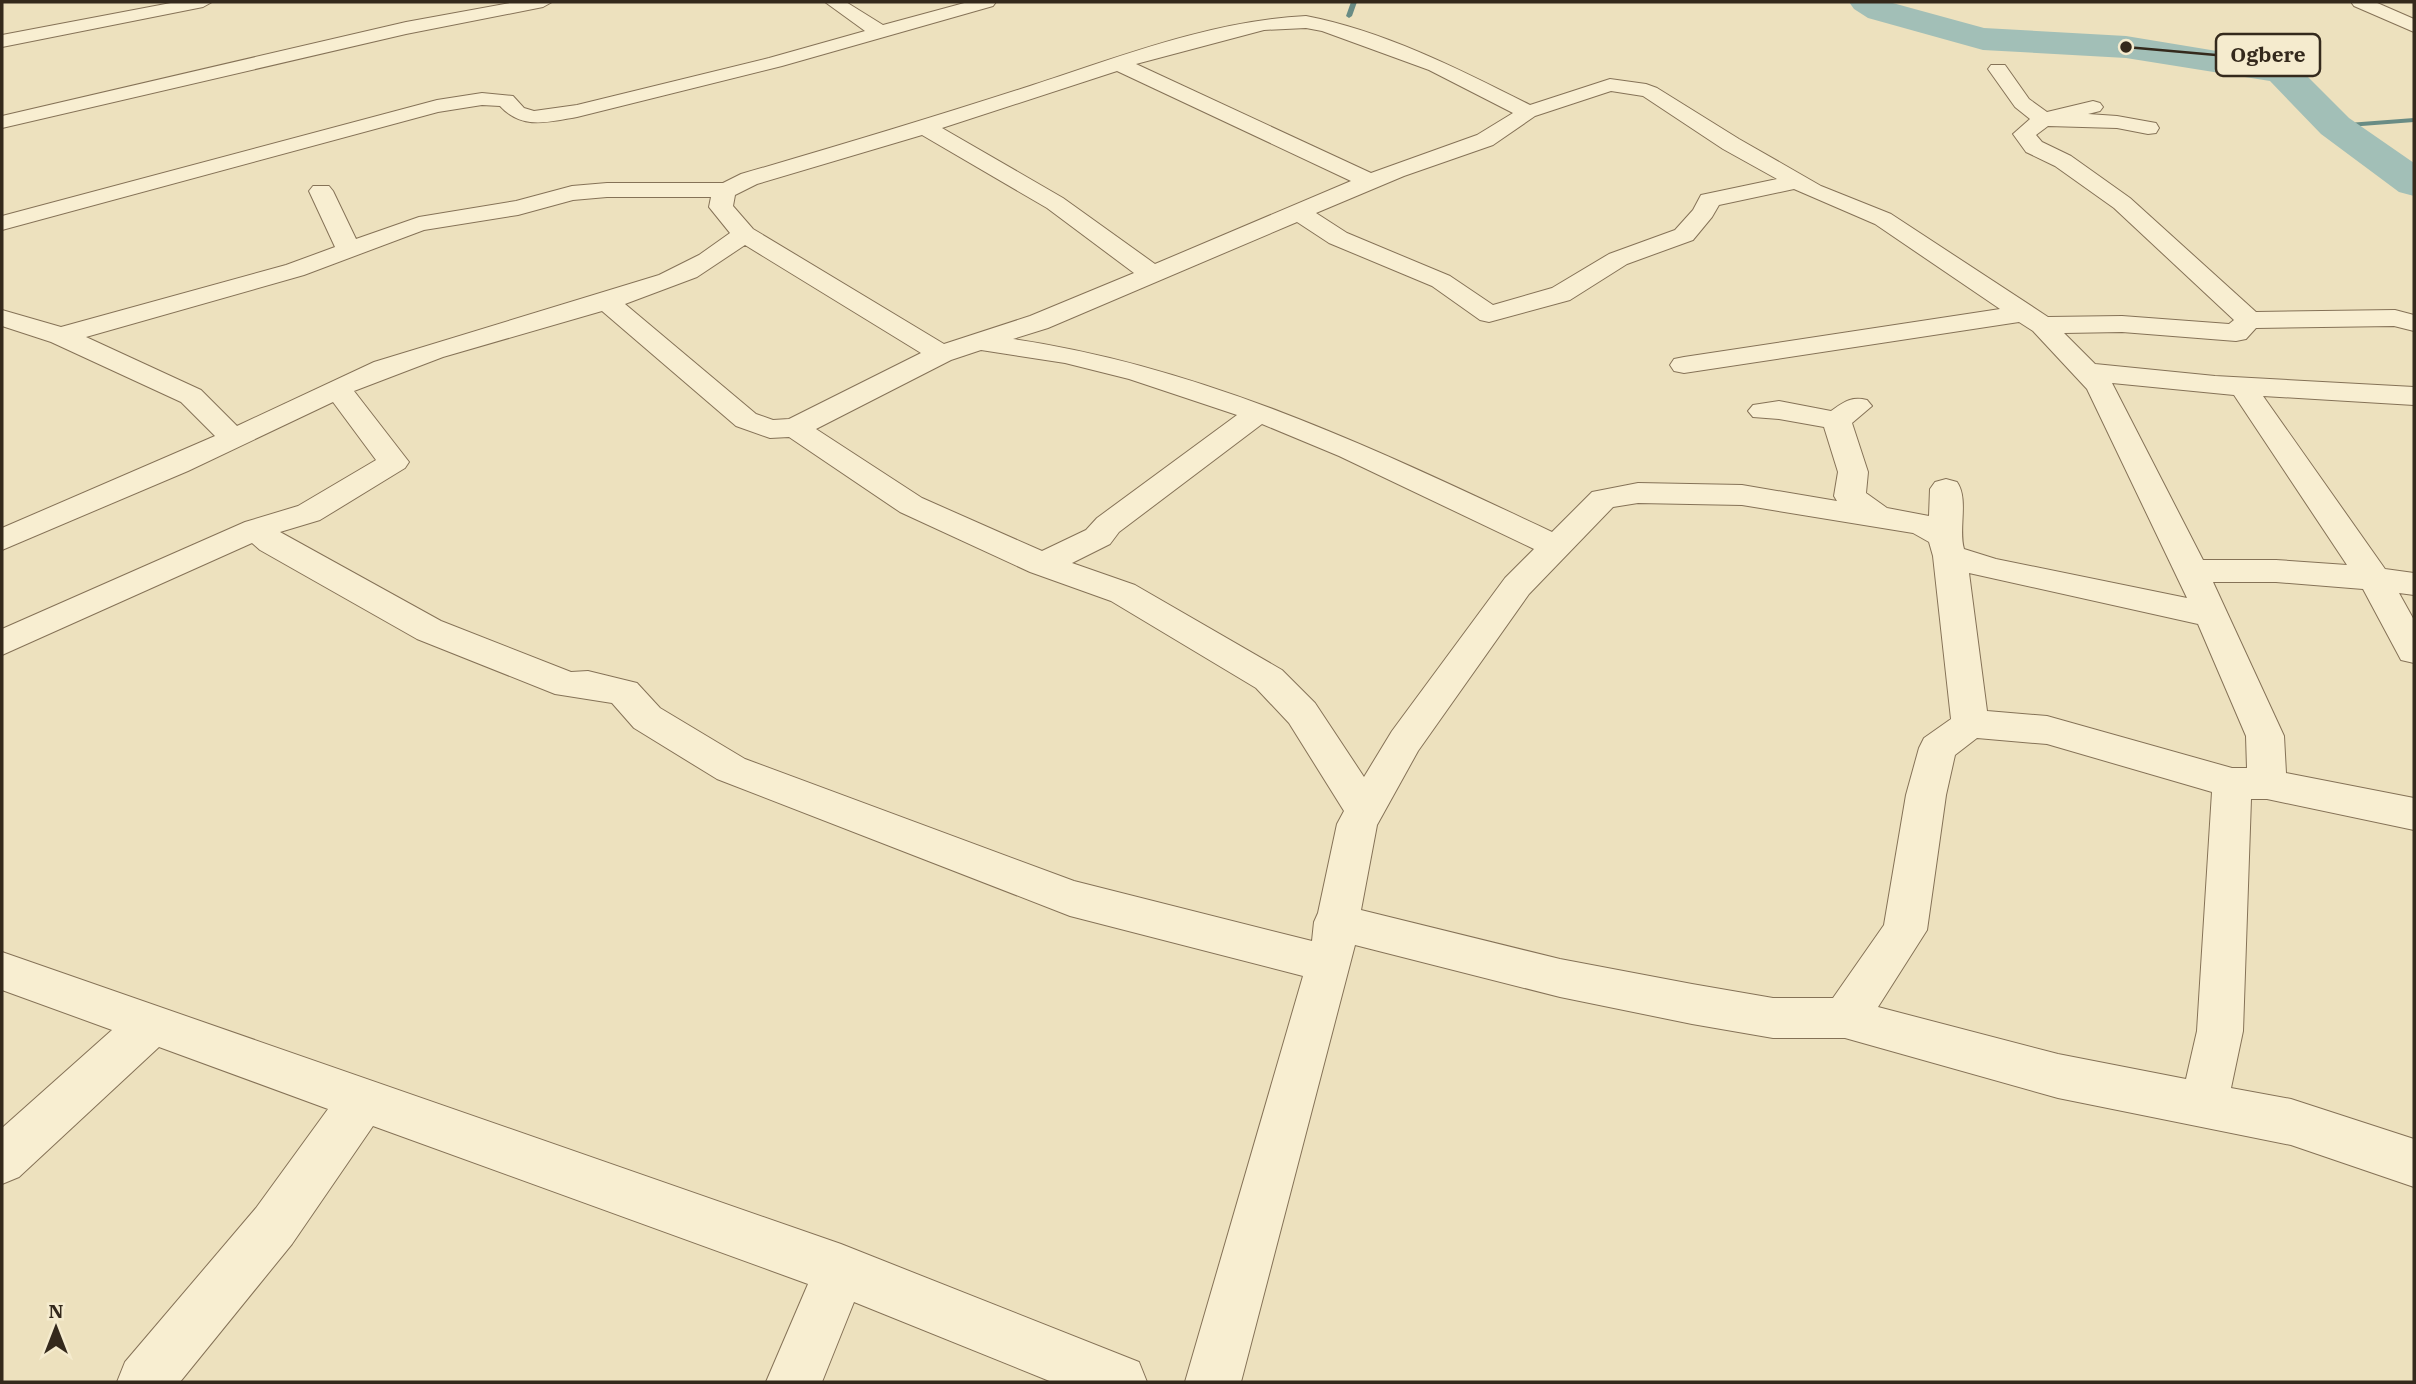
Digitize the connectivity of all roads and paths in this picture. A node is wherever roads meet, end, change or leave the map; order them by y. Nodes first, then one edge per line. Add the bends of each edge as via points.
1 (203, 2) edge
2 (543, 2) edge
3 (834, 2) edge
4 (987, 2) edge
5 (2360, 2) edge
6 (2378, 10) junction
7 (2414, 11) edge
8 (2414, 26) edge
9 (882, 33) junction
10 (2, 41) edge
11 (1119, 64) junction
12 (1998, 69) dead end
13 (2093, 107) dead end
14 (1528, 112) junction
15 (2043, 119) junction
16 (2, 122) edge
17 (924, 127) junction
18 (2148, 128) dead end
19 (1798, 181) junction
20 (1371, 182) junction
21 (727, 190) junction
22 (321, 191) dead end
23 (1300, 213) junction
24 (2, 223) edge
25 (744, 234) junction
26 (349, 250) junction
27 (1152, 273) junction
28 (606, 302) junction
29 (2, 318) edge
30 (2033, 319) junction
31 (2249, 320) junction
32 (2414, 323) edge
33 (61, 336) junction
34 (979, 343) junction
35 (941, 354) junction
36 (1684, 365) dead end
37 (2089, 372) junction
38 (2243, 387) junction
39 (337, 388) junction
40 (2414, 396) edge
41 (1763, 411) dead end
42 (1259, 412) junction
43 (1847, 413) joint
44 (795, 428) junction
45 (233, 439) junction
46 (1946, 489) dead end
47 (1880, 519) junction
48 (256, 529) junction
49 (2, 540) edge
50 (1555, 546) junction
51 (1947, 546) junction
52 (1042, 564) junction
53 (2192, 572) junction
54 (2374, 579) junction
55 (2414, 584) edge
56 (2210, 615) junction
57 (2, 643) edge
58 (2414, 651) edge
59 (1970, 724) junction
60 (2250, 783) junction
61 (1365, 811) junction
62 (2414, 814) edge
63 (1332, 943) junction
64 (2, 971) edge
65 (1845, 1018) junction
66 (151, 1025) junction
67 (362, 1101) junction
68 (2204, 1105) junction
69 (2, 1160) edge
70 (2414, 1163) edge
71 (841, 1270) junction
72 (145, 1382) edge
73 (794, 1382) edge
74 (1119, 1382) edge
75 (1213, 1382) edge

1 - 10 street
2 - 16 street via 405,28
3 - 9 street
4 - 9 street
5 - 6 street
6 - 7 street
6 - 8 street
9 - 24 street via 577,111 532,118 517,112 506,100 438,106
11 - 14 street via 1264,24 1306,22 1436,66
11 - 17 street
11 - 20 street
12 - 15 street via 2022,103
13 - 15 street
14 - 19 street via 1602,86 1639,88
14 - 20 street via 1485,140
15 - 18 street
15 - 31 street via 2024,134 2034,147 2063,161 2122,203
17 - 21 street
17 - 27 street via 1055,203
19 - 23 street via 1709,200 1684,234 1618,259 1561,294 1489,314 1441,281 1338,238
19 - 30 street via 1842,205 1882,219
20 - 23 street
21 - 25 street via 721,207
21 - 26 street via 572,193 518,208 419,224
22 - 26 street
23 - 27 street
25 - 28 street via 706,263
25 - 35 street
26 - 33 street via 295,270
27 - 34 street
28 - 39 street via 387,367
28 - 44 street via 746,420 770,429
29 - 33 street
30 - 31 street via 2236,333
30 - 36 street
30 - 37 street
31 - 32 street via 2395,318
33 - 45 street via 191,396
34 - 35 street
34 - 42 street via 1037,349 1156,377
35 - 44 street
37 - 38 street
37 - 53 street
38 - 40 street
38 - 54 street
39 - 45 street
39 - 48 street via 394,462 309,513
41 - 43 street
42 - 50 street
42 - 52 street via 1098,537
43 - 47 street via 1853,472 1850,496
44 - 52 street via 911,505
45 - 49 street
46 - 51 street
47 - 50 street via 1742,495 1638,493 1603,499
47 - 51 street via 1922,524
48 - 57 street
48 - 63 street via 272,544 429,630 568,685 589,684 624,692 647,718 731,769 1070,898
50 - 61 street via 1517,586 1405,741
51 - 56 street via 1993,569
51 - 59 street
52 - 61 street via 1123,593 1269,679 1302,713
53 - 54 street via 2242,568
53 - 56 street
54 - 55 street
54 - 58 street
56 - 60 street via 2265,736
59 - 60 street via 2047,730
59 - 65 street via 1938,748 1905,930
60 - 62 street
60 - 68 street via 2220,1031
61 - 63 street via 1357,824
63 - 65 street via 1560,978 1773,1018
63 - 75 street
64 - 66 street
65 - 68 street via 2058,1076
66 - 67 street
66 - 69 street
67 - 71 street
67 - 72 street via 274,1226
68 - 70 street via 2291,1122
71 - 73 street
71 - 74 street

